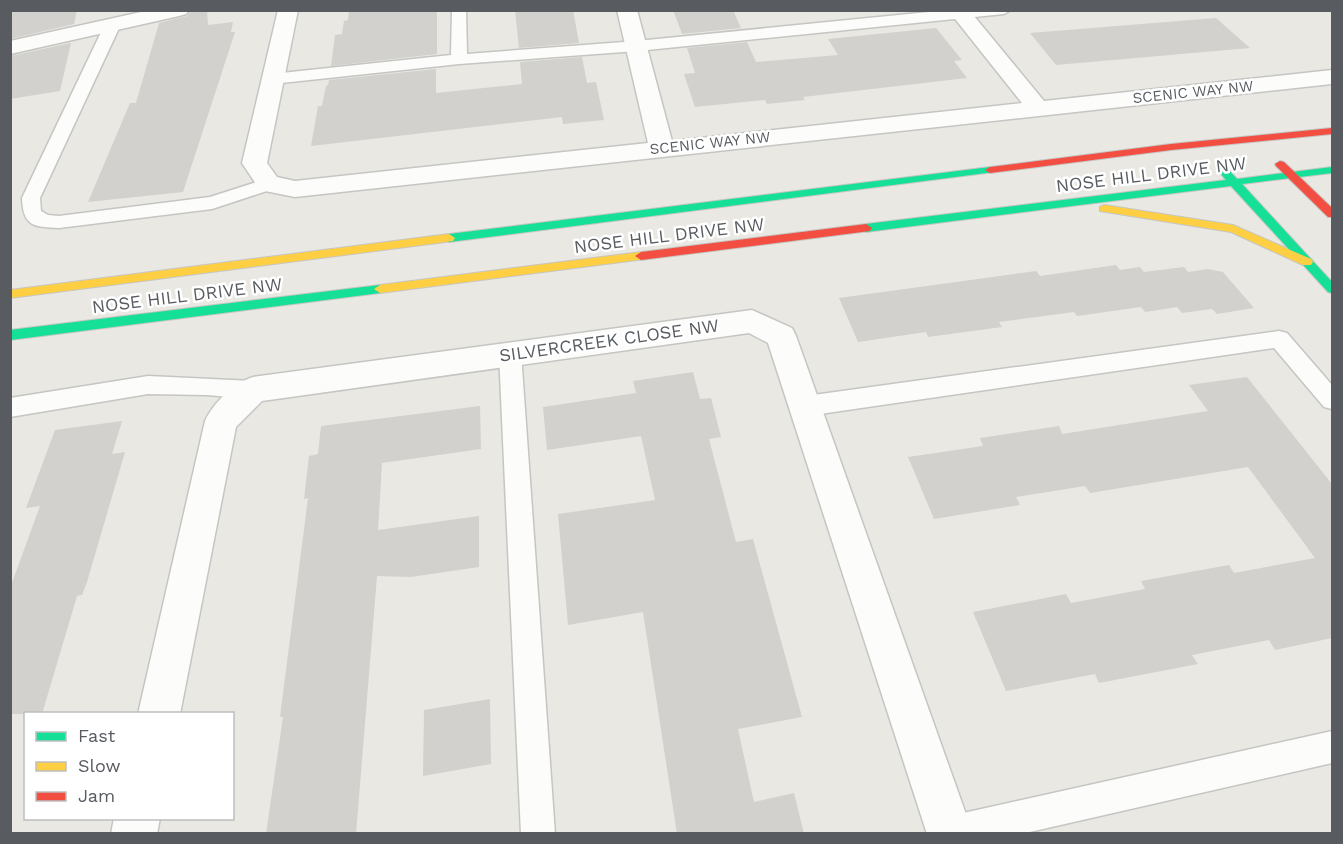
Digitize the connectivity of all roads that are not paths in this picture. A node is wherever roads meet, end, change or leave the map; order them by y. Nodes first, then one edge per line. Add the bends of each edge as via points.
1 (179, 10) edge
2 (288, 10) edge
3 (459, 10) edge
4 (627, 10) edge
5 (794, 10) edge
6 (1004, 10) edge
7 (960, 12) edge
8 (112, 26) junction
9 (804, 28) junction
10 (637, 46) junction
11 (10, 48) edge
12 (459, 59) junction
13 (1332, 77) edge
14 (272, 79) junction
15 (1038, 108) junction
16 (1332, 131) edge
17 (1256, 139) junction
18 (1200, 145) junction
19 (662, 148) junction
20 (1332, 170) edge
21 (1291, 174) junction
22 (1233, 181) junction
23 (269, 184) junction
24 (1065, 203) junction
25 (1332, 214) edge
26 (1307, 262) junction
27 (1332, 289) edge
28 (10, 294) edge
29 (10, 335) edge
30 (510, 354) junction
31 (253, 390) junction
32 (1332, 400) edge
33 (806, 406) junction
34 (10, 408) edge
35 (159, 712) edge
36 (1332, 747) edge
37 (950, 833) edge
38 (538, 834) edge

1 - 8 street
2 - 14 street
3 - 12 lane
4 - 10 street
5 - 9 lane
6 - 7 lane
7 - 9 lane
7 - 15 street
8 - 11 street
8 - 23 lane via 31,198 32,214 44,221 59,222 212,203
9 - 10 lane
10 - 12 lane
10 - 19 street
12 - 14 lane
13 - 15 street, SCENIC WAY NW
14 - 23 street via 254,163
15 - 19 street, SCENIC WAY NW
16 - 17 main road, NOSE HILL DRIVE NW
17 - 18 main road, NOSE HILL DRIVE NW
17 - 21 main road
18 - 22 main road
18 - 28 main road, NOSE HILL DRIVE NW
19 - 23 street, SCENIC WAY NW via 295,189
20 - 21 main road, NOSE HILL DRIVE NW
21 - 22 main road, NOSE HILL DRIVE NW
21 - 25 main road
22 - 24 main road, NOSE HILL DRIVE NW
22 - 26 main road
24 - 26 main road via 1233,229
24 - 29 main road, NOSE HILL DRIVE NW
26 - 27 main road
30 - 31 street, SILVERCREEK CLOSE NW
30 - 33 street, SILVERCREEK CLOSE NW via 752,321 781,336
30 - 38 lane
31 - 34 lane via 148,385
31 - 35 street via 221,422
32 - 33 lane via 1279,339
33 - 37 street, SILVERCREEK CLOSE NW
36 - 37 lane

